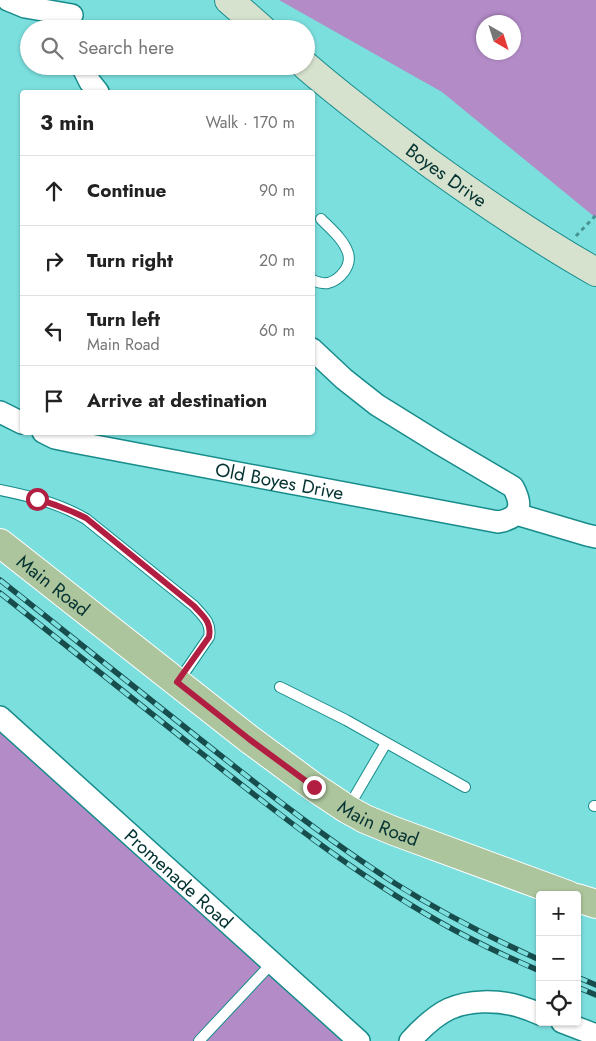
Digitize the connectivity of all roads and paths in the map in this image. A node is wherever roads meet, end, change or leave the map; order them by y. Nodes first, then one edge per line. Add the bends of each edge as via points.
1 (8, 0) edge
2 (229, 0) edge
3 (74, 15) edge
4 (252, 20) edge
5 (315, 73) edge
6 (86, 75) edge
7 (96, 90) edge
8 (596, 215) edge
9 (322, 219) dead end
10 (565, 254) junction
11 (596, 272) edge
12 (315, 281) edge
13 (315, 352) edge
14 (0, 412) edge
15 (20, 423) edge
16 (49, 435) edge
17 (0, 490) edge
18 (516, 514) junction
19 (596, 537) edge
20 (0, 543) edge
21 (177, 682) junction
22 (280, 687) dead end
23 (0, 717) edge
24 (386, 743) junction
25 (466, 787) dead end
26 (347, 809) junction
27 (557, 891) edge
28 (581, 899) edge
29 (596, 904) edge
30 (272, 963) junction
31 (536, 1013) edge
32 (572, 1026) edge
33 (596, 1035) edge
34 (199, 1041) edge
35 (359, 1041) edge
36 (410, 1041) edge

1 - 3 street via 25,7
2 - 4 main road
5 - 10 main road, Boyes Drive via 473,194
6 - 7 street
8 - 10 path
9 - 12 lane via 345,246 349,259 335,280 323,283
10 - 11 main road, Boyes Drive
13 - 18 street via 377,405 513,487 520,504
14 - 15 street
16 - 18 street, Old Boyes Drive via 498,522
17 - 21 lane via 62,507 86,518 198,610 209,623 209,637
18 - 19 street
20 - 21 main road, Main Road
21 - 26 main road, Main Road
22 - 24 lane
23 - 30 street, Promenade Road
24 - 25 lane
24 - 26 lane
26 - 27 main road, Main Road via 394,831
28 - 29 main road
30 - 34 lane
30 - 35 street, Promenade Road
31 - 36 street via 495,1002 470,1003 442,1013
32 - 33 street

